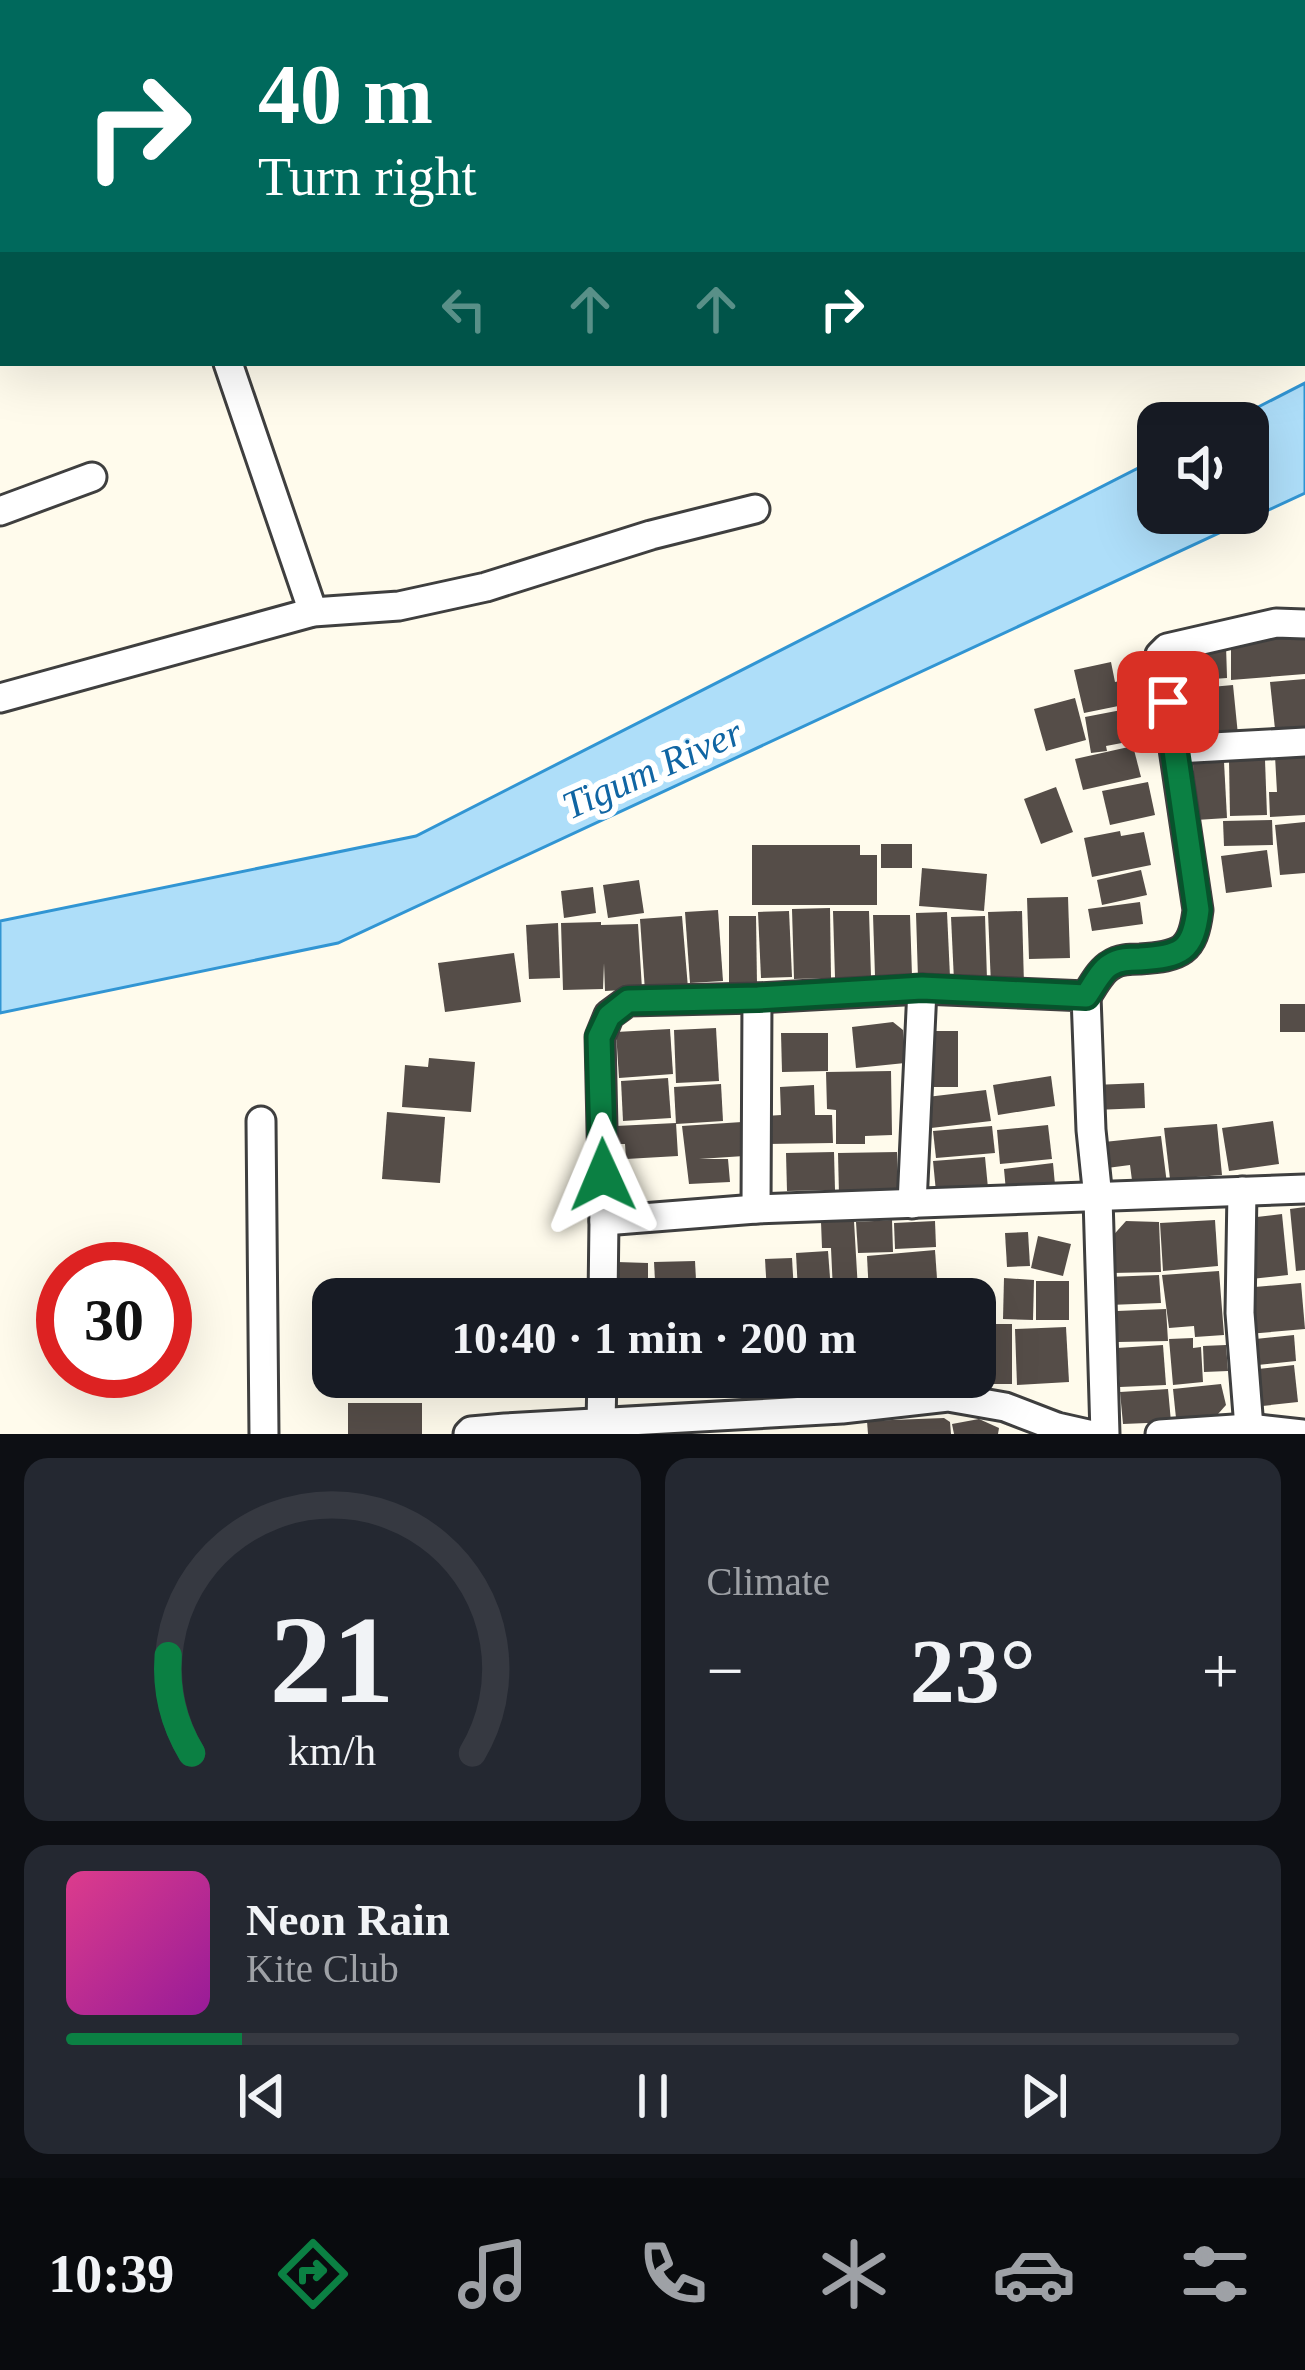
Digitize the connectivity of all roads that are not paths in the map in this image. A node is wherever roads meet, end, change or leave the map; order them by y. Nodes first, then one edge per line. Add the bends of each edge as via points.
1 (229, 366) edge
2 (92, 477) dead end
3 (755, 509) dead end
4 (0, 511) edge
5 (313, 612) junction
6 (1305, 624) edge
7 (0, 698) edge
8 (1305, 742) edge
9 (1177, 749) junction
10 (922, 988) junction
11 (1086, 996) junction
12 (758, 998) junction
13 (261, 1121) dead end
14 (1305, 1189) edge
15 (1242, 1191) junction
16 (1099, 1198) junction
17 (912, 1204) junction
18 (756, 1209) junction
19 (604, 1221) junction
20 (603, 1278) edge
21 (602, 1398) edge
22 (601, 1422) junction
23 (1250, 1428) junction
24 (264, 1434) edge
25 (468, 1434) edge
26 (1088, 1434) edge
27 (1105, 1434) edge
28 (1160, 1434) edge
29 (1302, 1434) edge

1 - 5 street
2 - 4 street
3 - 5 street via 487,587 399,606
5 - 7 street
6 - 9 street via 1167,648 1160,655
8 - 9 street
9 - 11 street via 1195,936 1173,956 1107,966
10 - 11 street
10 - 12 street
10 - 17 street
11 - 16 street
12 - 18 street
12 - 19 street via 628,1001 609,1016 599,1037
13 - 24 street
14 - 15 street
15 - 16 street
15 - 23 street via 1240,1312
16 - 17 street
16 - 27 street
17 - 18 street
18 - 19 street
19 - 20 street
21 - 22 street
22 - 25 street
22 - 26 street via 948,1397
23 - 28 street
23 - 29 street

